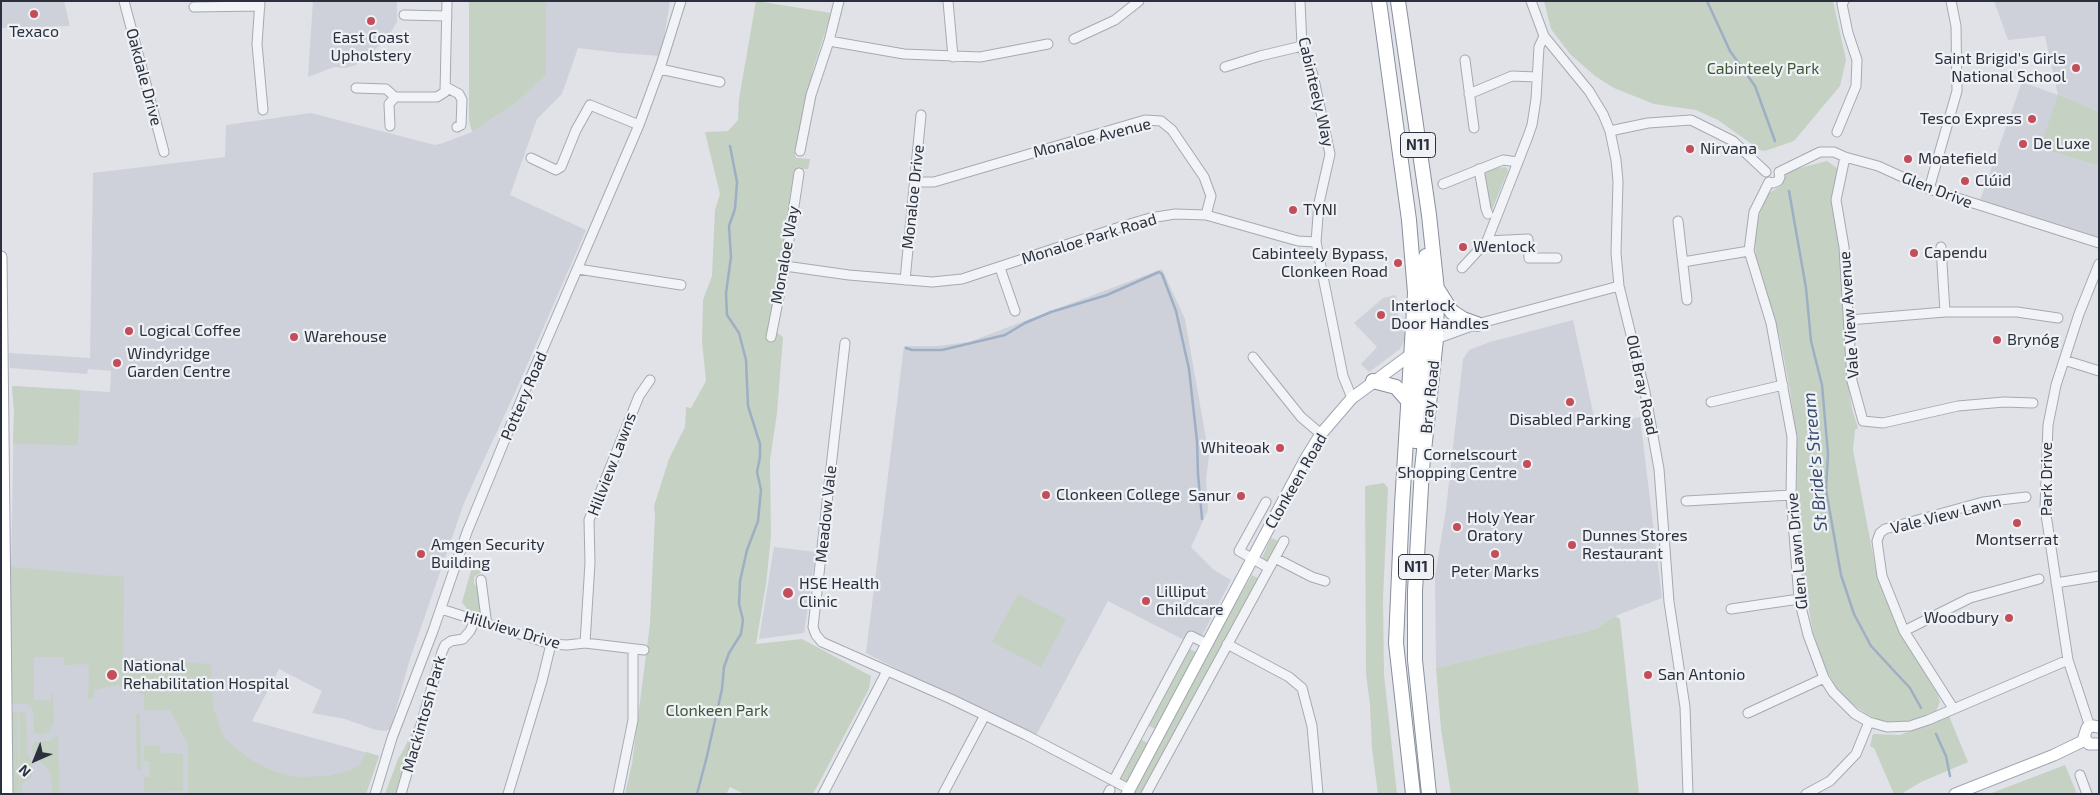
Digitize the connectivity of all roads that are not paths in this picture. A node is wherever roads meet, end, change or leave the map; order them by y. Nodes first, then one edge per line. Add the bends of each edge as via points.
1 (124, 1) edge
2 (447, 1) edge
3 (681, 1) edge
4 (839, 1) edge
5 (948, 1) edge
6 (1139, 1) edge
7 (1300, 1) edge
8 (1379, 1) edge
9 (1398, 1) edge
10 (1531, 1) edge
11 (1844, 1) edge
12 (1951, 1) edge
13 (260, 3) edge
14 (194, 7) dead end
15 (404, 15) dead end
16 (447, 16) junction
17 (1544, 36) junction
18 (1074, 39) dead end
19 (829, 42) junction
20 (1048, 44) dead end
21 (1302, 46) junction
22 (953, 57) junction
23 (1465, 60) dead end
24 (1225, 67) dead end
25 (660, 69) junction
26 (1536, 77) junction
27 (720, 82) dead end
28 (446, 87) junction
29 (356, 88) dead end
30 (1469, 94) junction
31 (395, 97) junction
32 (264, 110) dead end
33 (921, 115) dead end
34 (639, 125) junction
35 (390, 126) dead end
36 (457, 127) dead end
37 (1474, 128) dead end
38 (1610, 131) junction
39 (1837, 132) dead end
40 (800, 151) dead end
41 (164, 152) dead end
42 (1845, 157) junction
43 (531, 158) dead end
44 (1518, 162) junction
45 (1479, 169) junction
46 (1766, 172) junction
47 (1779, 172) junction
48 (799, 173) dead end
49 (916, 182) junction
50 (1769, 182) junction
51 (1443, 184) dead end
52 (1929, 189) junction
53 (1488, 214) dead end
54 (1206, 215) junction
55 (1429, 215) junction
56 (1678, 221) dead end
57 (1487, 240) junction
58 (1316, 242) junction
59 (2099, 243) edge
60 (1941, 246) dead end
61 (1749, 251) junction
62 (1, 257) edge
63 (1557, 258) dead end
64 (1683, 262) junction
65 (2099, 264) edge
66 (785, 266) junction
67 (1000, 268) junction
68 (1462, 268) dead end
69 (578, 269) junction
70 (905, 280) junction
71 (680, 285) dead end
72 (1619, 286) junction
73 (1437, 290) junction
74 (1687, 300) dead end
75 (1015, 311) dead end
76 (1945, 312) junction
77 (2058, 318) dead end
78 (1850, 320) junction
79 (1477, 324) junction
80 (771, 337) dead end
81 (1436, 340) junction
82 (845, 343) dead end
83 (1419, 349) junction
84 (1253, 357) dead end
85 (2064, 360) junction
86 (2099, 371) edge
87 (650, 380) dead end
88 (1373, 381) junction
89 (1783, 385) junction
90 (1352, 398) junction
91 (1408, 402) junction
92 (1711, 402) dead end
93 (2033, 403) dead end
94 (1321, 434) junction
95 (1405, 457) junction
96 (1791, 495) junction
97 (2026, 496) dead end
98 (3, 500) edge
99 (1686, 501) dead end
100 (1266, 502) dead end
101 (1284, 541) dead end
102 (1275, 558) junction
103 (1252, 560) junction
104 (1269, 568) junction
105 (2099, 576) edge
106 (2039, 579) dead end
107 (481, 580) dead end
108 (1325, 581) dead end
109 (2056, 584) junction
110 (1798, 599) junction
111 (441, 609) junction
112 (1731, 609) dead end
113 (475, 620) junction
114 (485, 624) junction
115 (3, 630) edge
116 (1904, 631) junction
117 (552, 644) junction
118 (585, 644) junction
119 (1206, 644) junction
120 (1227, 644) junction
121 (633, 649) junction
122 (644, 650) dead end
123 (2068, 660) junction
124 (887, 671) junction
125 (1824, 678) junction
126 (1953, 708) junction
127 (1748, 714) dead end
128 (985, 715) junction
129 (1869, 722) junction
130 (2094, 727) edge
131 (2085, 740) junction
132 (2099, 744) edge
133 (2080, 775) dead end
134 (1116, 776) dead end
135 (1128, 792) edge
136 (7, 794) edge
137 (375, 794) edge
138 (401, 794) edge
139 (508, 794) edge
140 (618, 794) edge
141 (823, 794) edge
142 (943, 794) edge
143 (1146, 794) edge
144 (1318, 794) edge
145 (1413, 794) edge
146 (1430, 794) edge
147 (1688, 794) edge
148 (1806, 794) edge
149 (1955, 794) edge
150 (2087, 794) edge

1 - 41 street, Oakdale Drive
2 - 16 street
3 - 25 street, Pottery Road
4 - 19 street
5 - 22 street
6 - 18 street via 1115,20
7 - 21 street, Cabinteely Way
8 - 83 highway, Bray Road / N11 via 1410,229
9 - 55 highway, Bray Road / N11
10 - 17 street, Old Bray Road
11 - 39 street via 1846,23 1857,60 1856,86
12 - 52 street via 1956,26 1957,91
13 - 14 street
13 - 32 street via 257,44
15 - 16 street
16 - 28 street
17 - 26 street via 1539,47
17 - 38 street, Old Bray Road via 1589,90
19 - 22 street via 904,54
19 - 40 street via 811,95
20 - 22 street via 980,58
21 - 24 street
21 - 58 street, Cabinteely Way via 1313,75 1330,154 1319,203
23 - 30 street
25 - 27 street
25 - 34 street, Pottery Road
26 - 30 street via 1512,76
26 - 44 street via 1532,125
28 - 31 street via 445,92 437,97
28 - 36 street via 459,94 462,100 461,125
29 - 31 street via 386,89
30 - 37 street
31 - 35 street via 389,104
33 - 49 street, Monaloe Drive
34 - 43 street via 590,105 561,167 556,170
34 - 69 street, Pottery Road
38 - 46 street via 1648,123 1691,120 1733,141
38 - 72 street, Old Bray Road via 1618,181 1616,253
42 - 47 street, Glen Drive via 1834,152 1820,152
42 - 52 street, Glen Drive via 1878,166
42 - 78 street, Vale View Avenue via 1836,200
44 - 45 street via 1502,160
44 - 57 street
45 - 51 street
45 - 53 street
46 - 47 street via 1773,169
46 - 50 street
47 - 50 street via 1778,181
48 - 66 street, Monaloe Way
49 - 54 street, Monaloe Avenue via 934,182 1145,120 1161,121 1172,130 1204,178 1211,196
49 - 70 street, Monaloe Drive
50 - 61 street, Glen Lawn Drive via 1754,212
52 - 59 street, Glen Drive
54 - 58 street, Monaloe Park Road via 1298,241
54 - 67 street, Monaloe Park Road via 1175,214 1150,218
55 - 73 highway, Bray Road / N11
55 - 83 highway, N11
56 - 64 street
57 - 63 street via 1528,239 1529,258
57 - 68 street
58 - 90 street via 1343,376
60 - 76 street
61 - 64 street
61 - 89 street, Glen Lawn Drive via 1771,323
62 - 98 main road
64 - 74 street
65 - 85 street, Park Drive
66 - 70 street, Monaloe Park Road
66 - 80 street, Monaloe Way
67 - 70 street, Monaloe Park Road via 962,279
67 - 75 street, Monaloe Park Road
69 - 71 street
69 - 111 street, Pottery Road via 467,532
72 - 79 street
72 - 147 street, Old Bray Road via 1659,469 1669,602 1685,707
73 - 79 highway via 1452,312
73 - 81 highway, Bray Road / N11
76 - 77 street via 2017,312
76 - 78 street
78 - 93 street, Vale View Avenue via 1852,381 1863,421 1883,423 1967,405
79 - 81 street
81 - 83 main road, Clonkeen Road
81 - 146 highway, Bray Road / N11 via 1422,469 1415,591 1415,660
82 - 124 street, Meadow Vale via 813,627 822,642
83 - 88 main road, Clonkeen Road
83 - 91 highway, Bray Road / N11
83 - 95 highway, N11 via 1423,374 1415,441
84 - 94 street via 1301,418
85 - 86 street
85 - 109 street, Park Drive via 2048,425 2045,508
87 - 118 street, Hillview Lawns via 639,396 589,520
88 - 90 main road, Clonkeen Road
88 - 91 highway via 1396,387
89 - 92 street
89 - 96 street, Glen Lawn Drive via 1792,436
90 - 94 main road, Clonkeen Road
91 - 95 highway, Bray Road / N11
94 - 103 main road, Clonkeen Road
95 - 145 highway, Bray Road / N11 via 1396,643
96 - 99 street
96 - 110 street, Glen Lawn Drive
97 - 116 street, Vale View Lawn via 1983,502 1880,533 1877,541 1882,576
98 - 115 main road
100 - 103 street via 1240,548 1241,554
101 - 102 street
102 - 104 street
102 - 108 street
103 - 104 street
103 - 119 main road, Clonkeen Road
104 - 120 street
105 - 109 street
106 - 116 street via 1970,598
107 - 114 street
109 - 123 street, Park Drive
110 - 112 street
110 - 125 street, Glen Lawn Drive
111 - 113 street, Hillview Drive
111 - 137 street, Pottery Road via 392,738
113 - 114 street, Hillview Drive
113 - 138 street, Mackintosh Park via 463,639 451,641 442,652
114 - 117 street, Hillview Drive
115 - 136 main road
116 - 126 street, Vale View Lawn
117 - 118 street, Hillview Drive
117 - 139 street
118 - 121 street, Hillview Drive
119 - 134 street via 1191,636
119 - 135 main road, Clonkeen Road
120 - 143 street
120 - 144 street via 1289,677 1302,688 1312,726
121 - 122 street, Hillview Drive
121 - 140 street via 633,720
123 - 126 street, Glen Lawn Drive
123 - 130 street, Park Drive
124 - 128 street, Meadow Vale
124 - 141 street
125 - 127 street
125 - 129 street, Glen Lawn Drive via 1843,704
126 - 129 street, Glen Lawn Drive via 1910,726 1887,727
128 - 135 street, Meadow Vale
128 - 142 street
129 - 148 street via 1856,754 1830,780
130 - 131 main road via 2084,734
131 - 132 main road via 2092,745
131 - 149 main road
133 - 150 street

